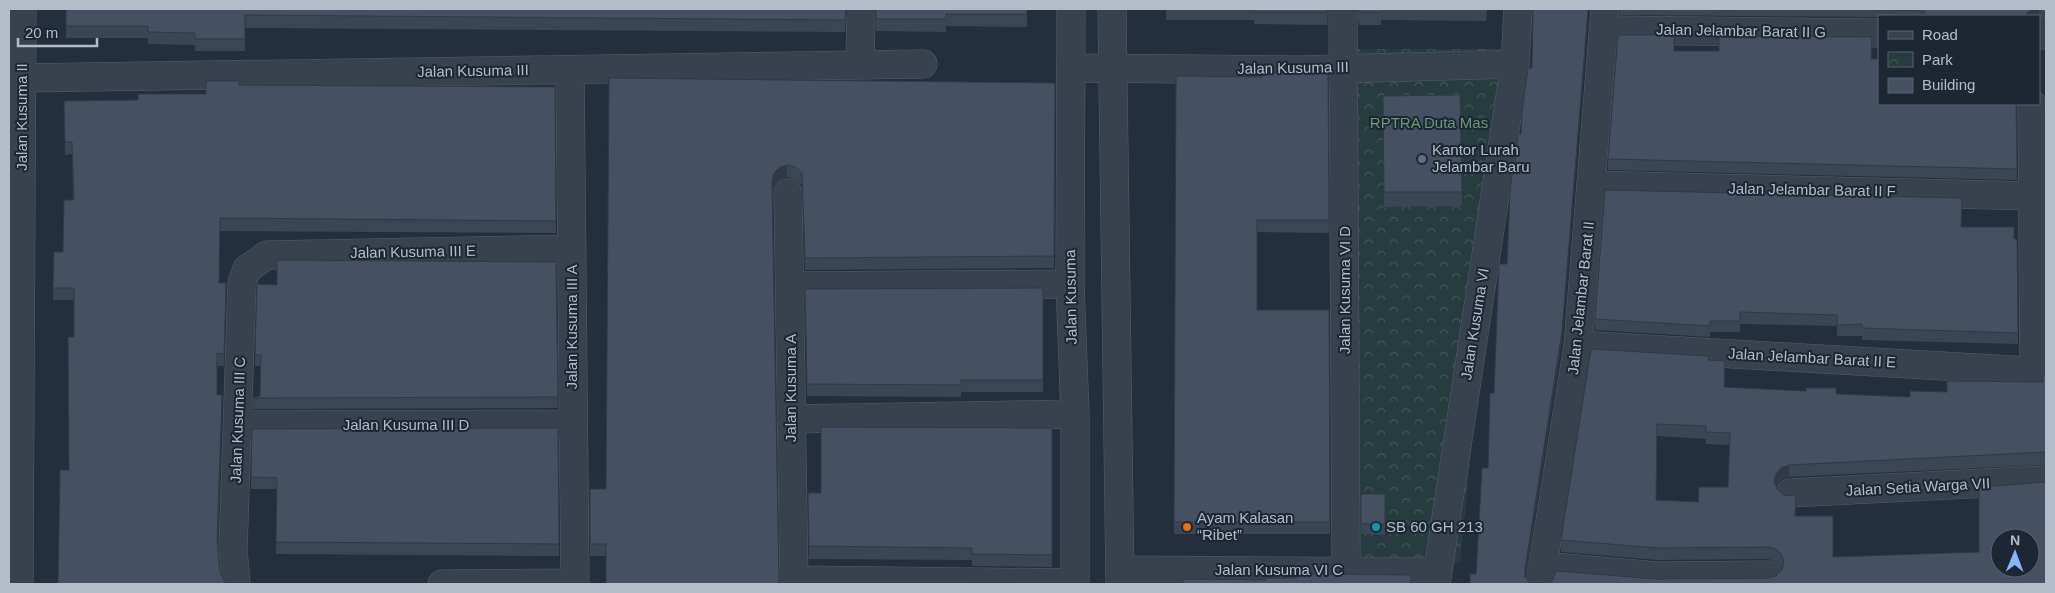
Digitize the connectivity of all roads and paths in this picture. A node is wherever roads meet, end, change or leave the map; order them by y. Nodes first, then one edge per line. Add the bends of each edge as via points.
1 (22, 9) edge
2 (861, 9) edge
3 (1071, 9) edge
4 (1112, 9) edge
5 (1343, 9) edge
6 (1518, 9) edge
7 (1604, 19) edge
8 (1878, 33) edge
9 (923, 64) dead end
10 (1515, 64) junction
11 (860, 65) junction
12 (1072, 68) junction
13 (1113, 68) junction
14 (1344, 68) junction
15 (570, 70) junction
16 (23, 78) junction
17 (2032, 105) edge
18 (1592, 185) junction
19 (788, 192) dead end
20 (2033, 196) junction
21 (572, 249) junction
22 (256, 261) joint
23 (1070, 284) junction
24 (790, 286) junction
25 (1578, 345) junction
26 (2040, 371) edge
27 (14, 391) edge
28 (1075, 414) junction
29 (791, 419) junction
30 (573, 424) junction
31 (238, 425) junction
32 (2046, 480) edge
33 (1790, 493) dead end
34 (1346, 570) junction
35 (1541, 575) edge
36 (1768, 575) dead end
37 (1120, 577) edge
38 (1437, 578) edge
39 (794, 582) edge
40 (20, 584) edge
41 (236, 584) edge
42 (442, 584) edge
43 (575, 584) edge
44 (1075, 584) edge

1 - 16 street, Jalan Kusuma II
2 - 11 street
3 - 12 street, Jalan Kusuma
4 - 13 street
5 - 14 street, Jalan Kusuma VI D
6 - 10 street, Jalan Kusuma VI
7 - 8 street, Jalan Jelambar Barat II G
7 - 18 street, Jalan Jelambar Barat II
9 - 11 street, Jalan Kusuma III
10 - 14 street, Jalan Kusuma III
10 - 38 street, Jalan Kusuma VI
11 - 15 street, Jalan Kusuma III
12 - 13 street, Jalan Kusuma III
12 - 23 street, Jalan Kusuma
13 - 14 street, Jalan Kusuma III
13 - 37 street
14 - 34 street, Jalan Kusuma VI D
15 - 16 street, Jalan Kusuma III
15 - 21 street, Jalan Kusuma III A
16 - 27 street, Jalan Kusuma II
17 - 20 street
18 - 20 street, Jalan Jelambar Barat II F
18 - 25 street, Jalan Jelambar Barat II
19 - 24 street, Jalan Kusuma A
20 - 26 street
21 - 22 street, Jalan Kusuma III E via 267,255
21 - 30 street, Jalan Kusuma III A
22 - 31 street, Jalan Kusuma III C via 247,269 242,283
23 - 24 street
23 - 28 street, Jalan Kusuma
24 - 29 street, Jalan Kusuma A
25 - 26 street, Jalan Jelambar Barat II E
25 - 35 street, Jalan Jelambar Barat II
27 - 40 street, Jalan Kusuma II
28 - 29 street
28 - 44 street, Jalan Kusuma
29 - 39 street, Jalan Kusuma A
30 - 31 street, Jalan Kusuma III D
30 - 43 street, Jalan Kusuma III A
31 - 41 street, Jalan Kusuma III C via 233,550
32 - 33 street, Jalan Setia Warga VII
34 - 37 street, Jalan Kusuma VI C
34 - 38 street, Jalan Kusuma VI C
35 - 36 street
39 - 44 street
42 - 43 street

